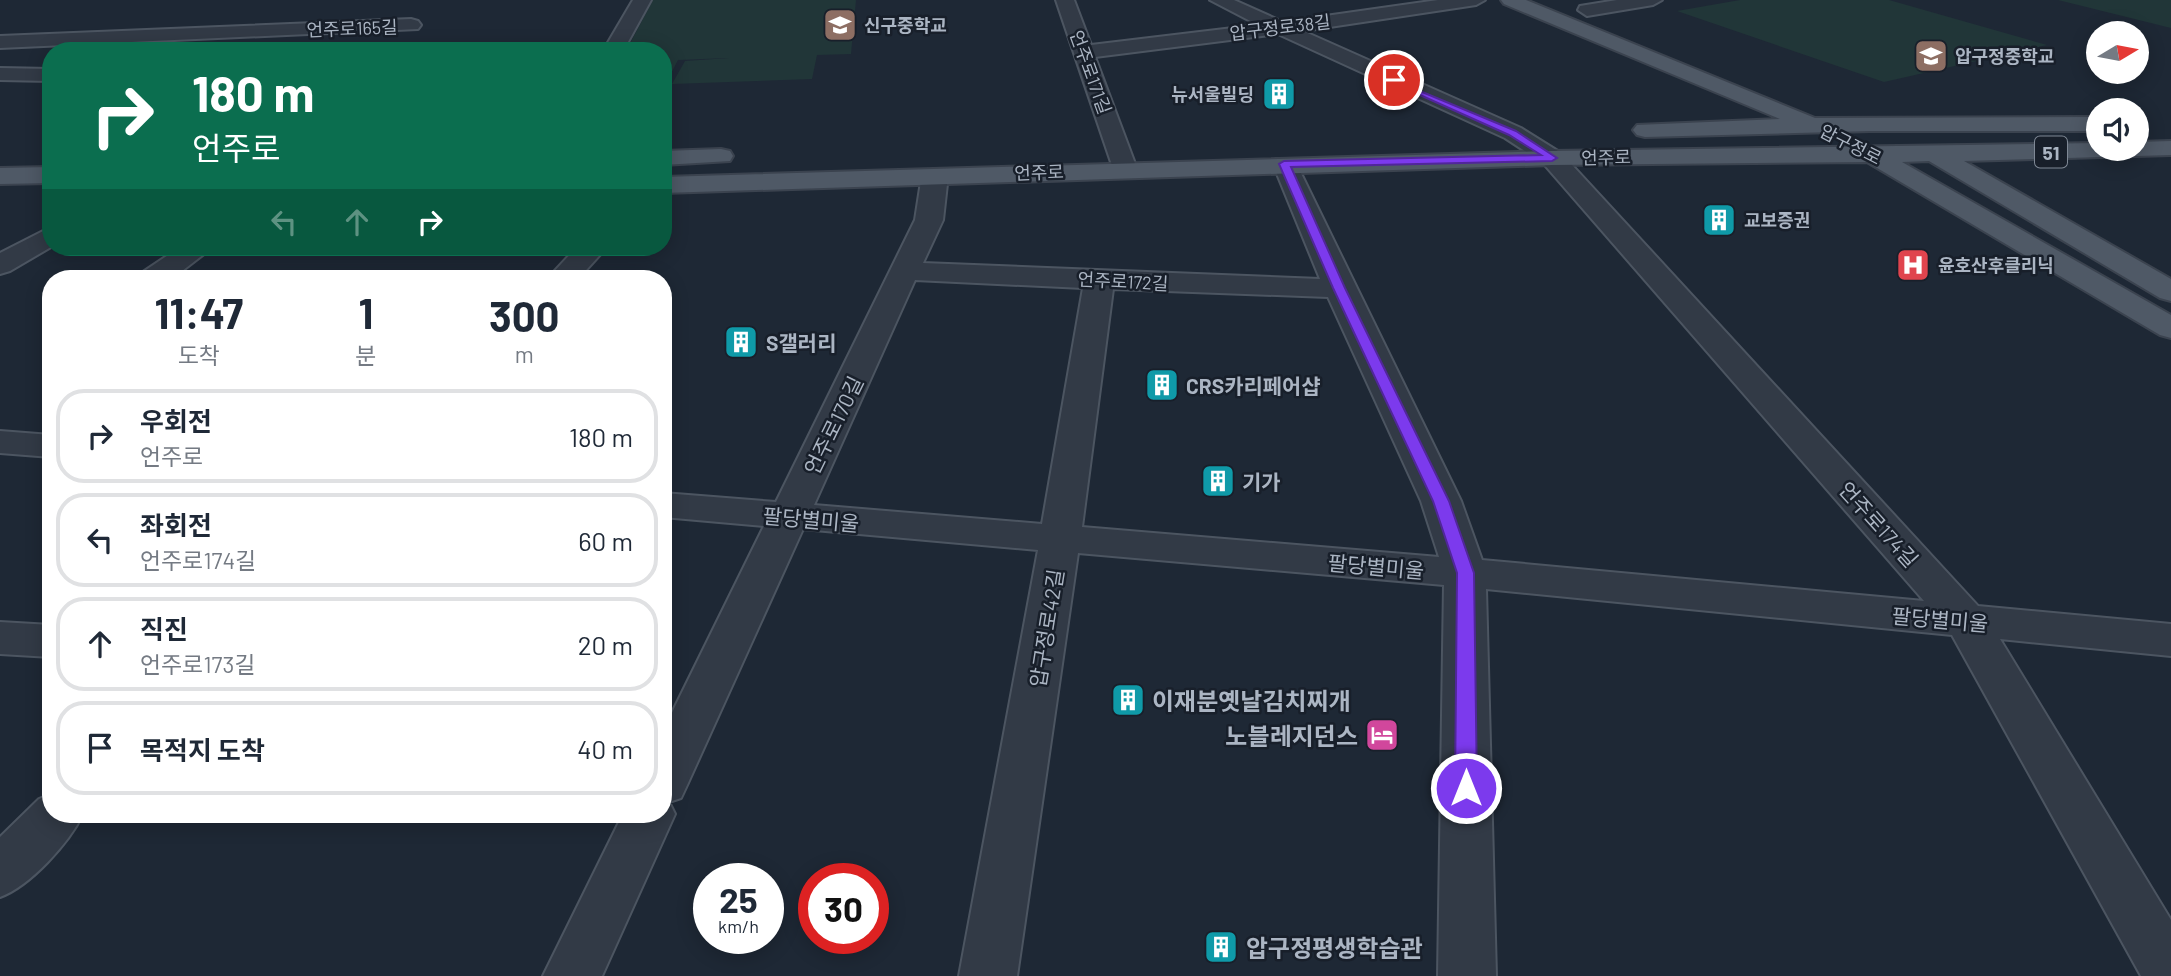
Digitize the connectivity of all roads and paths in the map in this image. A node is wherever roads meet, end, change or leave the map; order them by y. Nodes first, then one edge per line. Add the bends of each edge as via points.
1 (642, 0) edge
2 (1065, 0) edge
3 (1219, 0) edge
4 (1476, 0) edge
5 (1510, 0) edge
6 (1558, 0) edge
7 (1645, 1) edge
8 (425, 9) dead end
9 (1587, 10) junction
10 (411, 26) junction
11 (1276, 28) junction
12 (398, 42) dead end
13 (618, 42) edge
14 (0, 43) edge
15 (1084, 52) junction
16 (0, 74) edge
17 (42, 75) edge
18 (1870, 124) junction
19 (2086, 124) edge
20 (1816, 126) junction
21 (1619, 131) dead end
22 (1513, 133) junction
23 (1458, 135) dead end
24 (1145, 143) dead end
25 (1118, 144) junction
26 (1090, 145) dead end
27 (1552, 145) junction
28 (2171, 148) edge
29 (1930, 152) junction
30 (1871, 154) junction
31 (746, 155) dead end
32 (672, 158) edge
33 (1284, 164) junction
34 (1124, 169) junction
35 (42, 175) edge
36 (934, 175) junction
37 (0, 176) edge
38 (672, 185) edge
39 (42, 199) edge
40 (0, 200) edge
41 (42, 240) edge
42 (185, 256) edge
43 (584, 256) edge
44 (0, 265) edge
45 (165, 270) edge
46 (571, 270) edge
47 (906, 271) junction
48 (1099, 280) junction
49 (1339, 288) junction
50 (2171, 292) edge
51 (2171, 328) edge
52 (0, 442) edge
53 (42, 445) edge
54 (672, 506) edge
55 (789, 517) junction
56 (1060, 539) junction
57 (1465, 573) junction
58 (1966, 621) junction
59 (0, 638) edge
60 (42, 640) edge
61 (2171, 640) edge
62 (672, 764) edge
63 (48, 823) edge
64 (645, 823) edge
65 (0, 873) edge
66 (2171, 973) edge
67 (572, 976) edge
68 (988, 976) edge
69 (1466, 976) edge

1 - 13 street
2 - 15 street, 언주로171길
3 - 11 street, 언주로174길
4 - 11 street, 압구정로38길
5 - 20 main road, 압구정로
6 - 9 main road, 압구정로
7 - 9 street
8 - 10 street, 언주로165길
9 - 18 main road, 압구정로
10 - 12 street, 언주로165길
10 - 14 street, 언주로165길
11 - 15 street, 압구정로38길
11 - 22 street, 언주로174길
15 - 25 street, 언주로171길
16 - 17 street
18 - 19 main road, 언주로 / 51
18 - 20 main road, 언주로 / 51
18 - 29 main road, 압구정로
20 - 21 main road, 언주로 / 51
20 - 30 main road, 압구정로
22 - 23 main road
22 - 27 street, 언주로174길
24 - 25 main road, 언주로
25 - 26 main road, 언주로
25 - 34 street, 언주로171길
27 - 30 main road, 언주로 / 51
27 - 33 main road, 언주로 / 51
27 - 58 street, 언주로174길
28 - 29 main road, 언주로 / 51
29 - 30 main road, 언주로 / 51
29 - 50 main road, 압구정로
30 - 51 main road, 압구정로
31 - 32 main road
33 - 34 main road, 언주로 / 51
33 - 49 street
34 - 36 main road, 언주로 / 51
35 - 37 main road
36 - 38 main road, 언주로 / 51
36 - 47 street, 언주로170길 via 929,220
39 - 40 main road
41 - 44 street
42 - 45 street
43 - 46 street
47 - 48 street, 언주로172길
47 - 55 street, 언주로170길
48 - 49 street, 언주로172길
48 - 56 street, 압구정로42길
49 - 57 street via 1441,501
52 - 53 street
54 - 55 street, 팔당별미울
55 - 56 street, 팔당별미울
55 - 62 street, 언주로170길
56 - 57 street, 팔당별미울
56 - 68 street, 압구정로42길
57 - 58 street, 팔당별미울
57 - 69 street
58 - 61 street, 팔당별미울
58 - 66 street, 언주로174길
59 - 60 street
63 - 65 street
64 - 67 street

